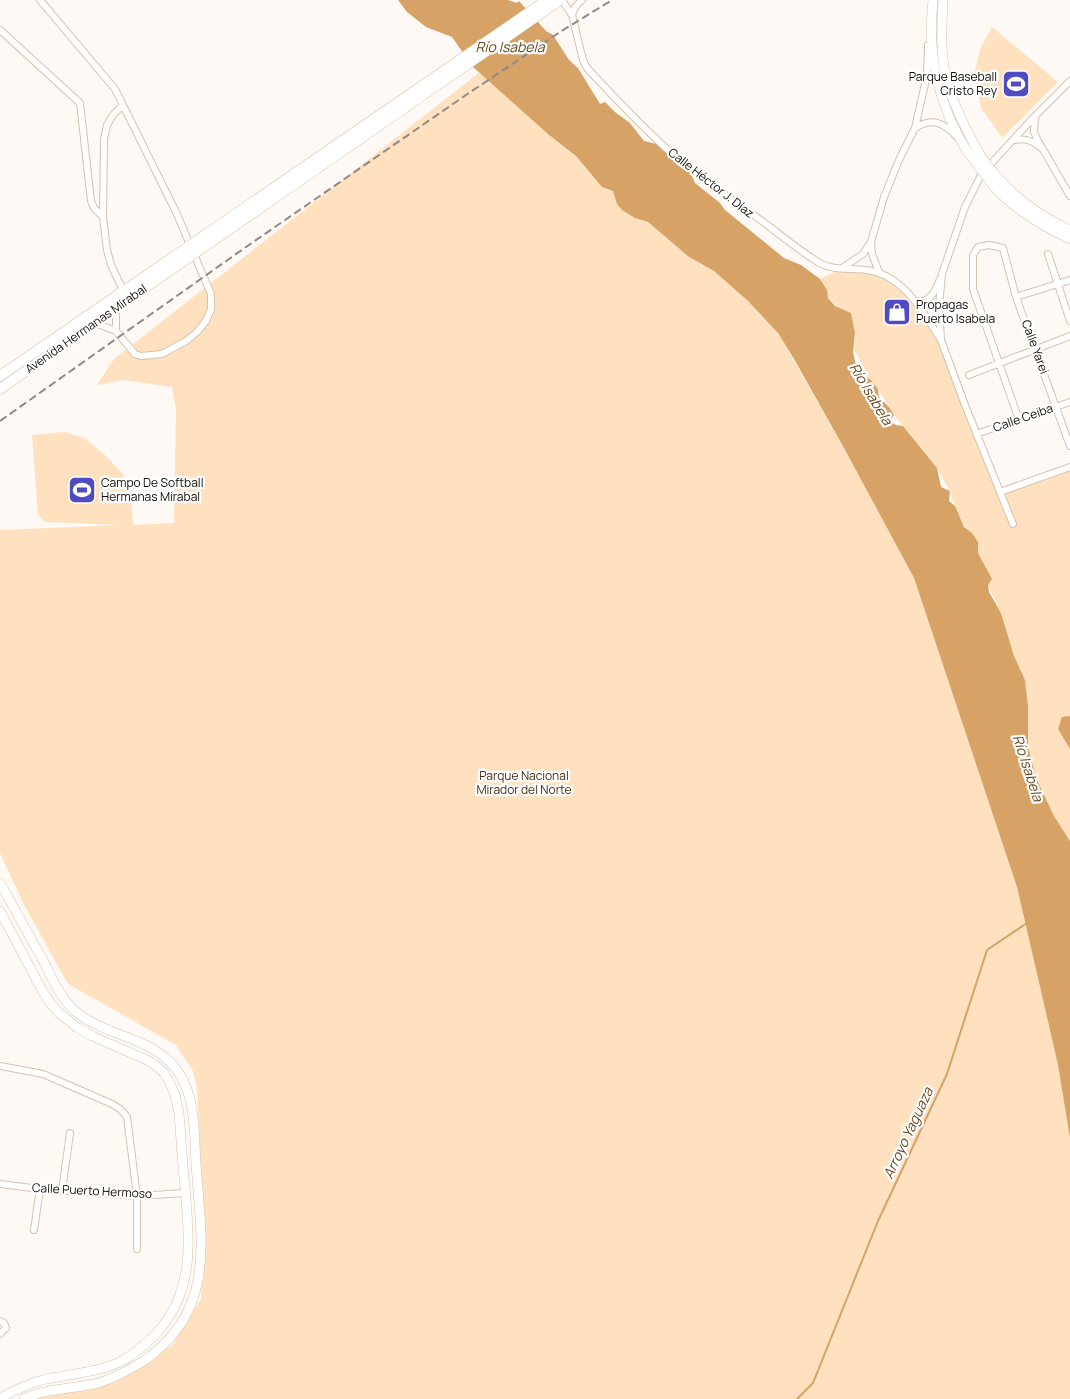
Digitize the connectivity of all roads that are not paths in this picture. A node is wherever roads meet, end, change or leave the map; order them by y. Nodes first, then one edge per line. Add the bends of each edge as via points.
1 (40, 0) edge
2 (547, 0) edge
3 (561, 0) edge
4 (582, 0) edge
5 (933, 0) edge
6 (943, 0) edge
7 (931, 14) junction
8 (572, 15) junction
9 (0, 30) edge
10 (1070, 81) edge
11 (123, 105) junction
12 (1035, 116) junction
13 (915, 128) junction
14 (1013, 140) junction
15 (965, 148) junction
16 (1042, 148) junction
17 (998, 184) junction
18 (1070, 196) edge
19 (104, 217) junction
20 (1068, 227) edge
21 (1070, 239) edge
22 (871, 242) junction
23 (1048, 254) dead end
24 (169, 266) junction
25 (840, 269) junction
26 (879, 272) junction
27 (942, 274) junction
28 (1070, 280) edge
29 (1058, 284) junction
30 (124, 290) junction
31 (1016, 297) junction
32 (916, 301) junction
33 (116, 307) junction
34 (1070, 320) edge
35 (95, 323) junction
36 (116, 331) junction
37 (1070, 336) edge
38 (941, 340) junction
39 (1035, 349) junction
40 (999, 363) junction
41 (969, 375) dead end
42 (0, 376) edge
43 (0, 389) edge
44 (1070, 402) edge
45 (1056, 407) junction
46 (1019, 420) junction
47 (976, 434) junction
48 (1070, 446) edge
49 (1070, 466) edge
50 (1000, 492) junction
51 (1013, 524) dead end
52 (0, 883) edge
53 (0, 911) edge
54 (122, 1034) junction
55 (118, 1048) junction
56 (0, 1066) edge
57 (70, 1133) dead end
58 (0, 1184) edge
59 (40, 1189) junction
60 (62, 1191) junction
61 (185, 1193) junction
62 (137, 1196) junction
63 (34, 1230) dead end
64 (137, 1249) dead end
65 (0, 1321) edge
66 (0, 1334) edge
67 (0, 1398) edge
68 (24, 1399) edge

1 - 11 street via 114,89
2 - 24 main road, bridge
3 - 8 street, Calle Héctor J. Díaz
3 - 24 main road, bridge
4 - 8 street via 574,6
5 - 7 street
6 - 17 street, bridge via 946,77 957,110
7 - 13 street via 927,75
7 - 15 street via 934,68 948,117
8 - 25 street, Calle Héctor J. Díaz via 587,68 668,150 820,263
9 - 19 street via 80,103 91,201
10 - 12 street
11 - 19 street via 107,125 104,139
11 - 36 street via 208,285 211,309 197,332 162,354 135,354
12 - 14 street
12 - 16 street via 1034,132
13 - 15 street via 923,123 941,124 950,129
13 - 22 street via 884,197
14 - 16 street via 1022,138
14 - 27 street via 980,177 965,207
15 - 17 street, bridge
16 - 18 street
17 - 20 street via 1041,214
17 - 21 street via 1021,211
19 - 30 street via 111,265
22 - 25 street via 863,254
22 - 26 street
23 - 29 street
24 - 30 main road, Avenida Hermanas Mirabal
24 - 33 main road, Avenida Hermanas Mirabal
25 - 26 street, Calle Héctor J. Díaz
26 - 32 street, Calle Héctor J. Díaz via 899,284
27 - 32 street via 934,294 922,302
27 - 38 street via 939,306
28 - 29 street
29 - 31 street
29 - 34 street
30 - 42 main road, Avenida Hermanas Mirabal
31 - 39 street, Calle Yarei
31 - 40 street, Calle Yarei via 1002,248 978,247 973,255 973,289
32 - 38 street, Calle Héctor J. Díaz
33 - 35 main road, Avenida Hermanas Mirabal
33 - 36 street
35 - 36 street
35 - 43 main road, Avenida Hermanas Mirabal
37 - 39 street
38 - 47 street
39 - 40 street
39 - 45 street, Calle Yarei
40 - 41 street
40 - 46 street
44 - 45 street, Calle Ceiba
45 - 46 street, Calle Ceiba
45 - 48 street, Calle Yarei
46 - 47 street, Calle Ceiba
47 - 50 street
49 - 50 street
50 - 51 street
52 - 54 street via 68,1003 94,1024
53 - 55 street via 50,1004 78,1028
54 - 55 street
54 - 68 street via 145,1043 168,1060 188,1093 202,1242 199,1279 181,1323 145,1360 105,1381
55 - 61 street via 156,1065 170,1083 179,1114
56 - 62 street via 40,1073 120,1108 127,1117
57 - 60 street
58 - 59 street, Calle Puerto Hermoso
59 - 60 street, Calle Puerto Hermoso
59 - 63 street
60 - 62 street, Calle Puerto Hermoso
61 - 62 street, Calle Puerto Hermoso
61 - 67 street via 189,1234 181,1296 150,1340 120,1362 35,1382
62 - 64 street
65 - 66 street via 6,1328

